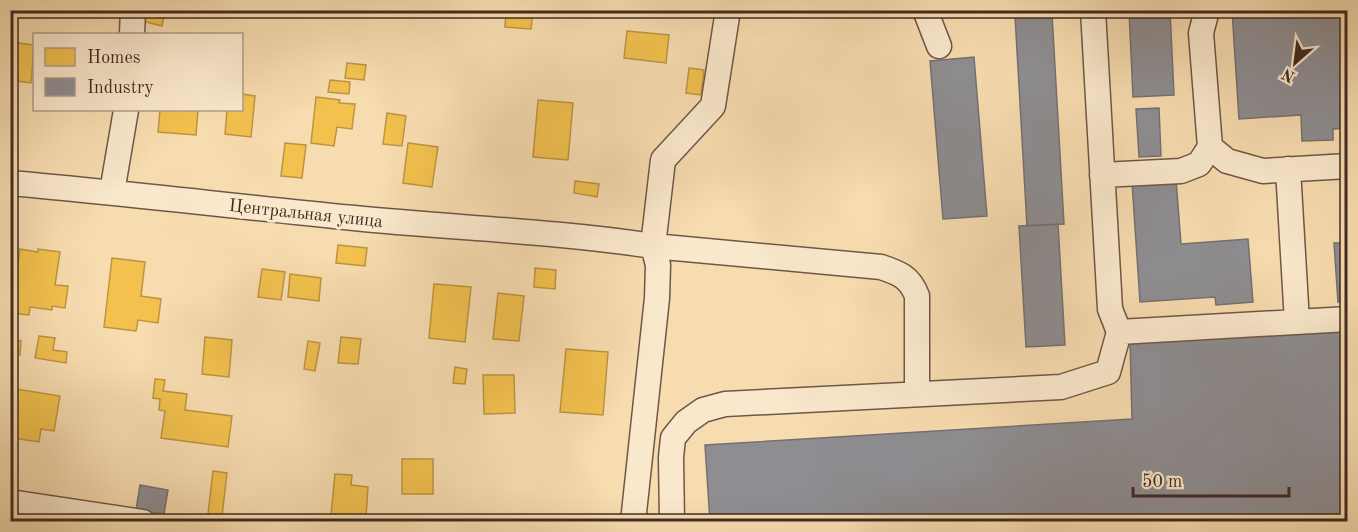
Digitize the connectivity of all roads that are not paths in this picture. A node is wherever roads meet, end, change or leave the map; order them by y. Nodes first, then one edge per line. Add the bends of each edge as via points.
1 (134, 10) edge
2 (728, 10) edge
3 (925, 10) edge
4 (1092, 10) edge
5 (1207, 10) edge
6 (132, 33) edge
7 (939, 46) dead end
8 (126, 111) edge
9 (1210, 147) junction
10 (1347, 166) edge
11 (1288, 169) junction
12 (1102, 175) junction
13 (10, 183) edge
14 (112, 192) junction
15 (653, 246) junction
16 (1347, 319) edge
17 (1298, 322) junction
18 (1119, 332) junction
19 (917, 394) junction
20 (10, 502) edge
21 (143, 522) edge
22 (633, 522) edge
23 (672, 522) edge

1 - 6 street
2 - 15 street via 713,106 663,160
3 - 7 street
4 - 12 street
5 - 9 street via 1201,33
8 - 14 street
9 - 11 street via 1227,161 1242,166 1263,171
9 - 12 street via 1199,164 1181,171
10 - 11 street
11 - 17 street
12 - 18 street via 1110,309
13 - 14 street, Центральная улица
14 - 15 street, Центральная улица
15 - 19 street, Центральная улица via 881,267 905,276 917,296
15 - 22 street via 658,265 657,298
16 - 17 street
17 - 18 street
18 - 19 street via 1108,372 1061,387
19 - 23 street via 725,404 703,410 673,438
20 - 21 street

